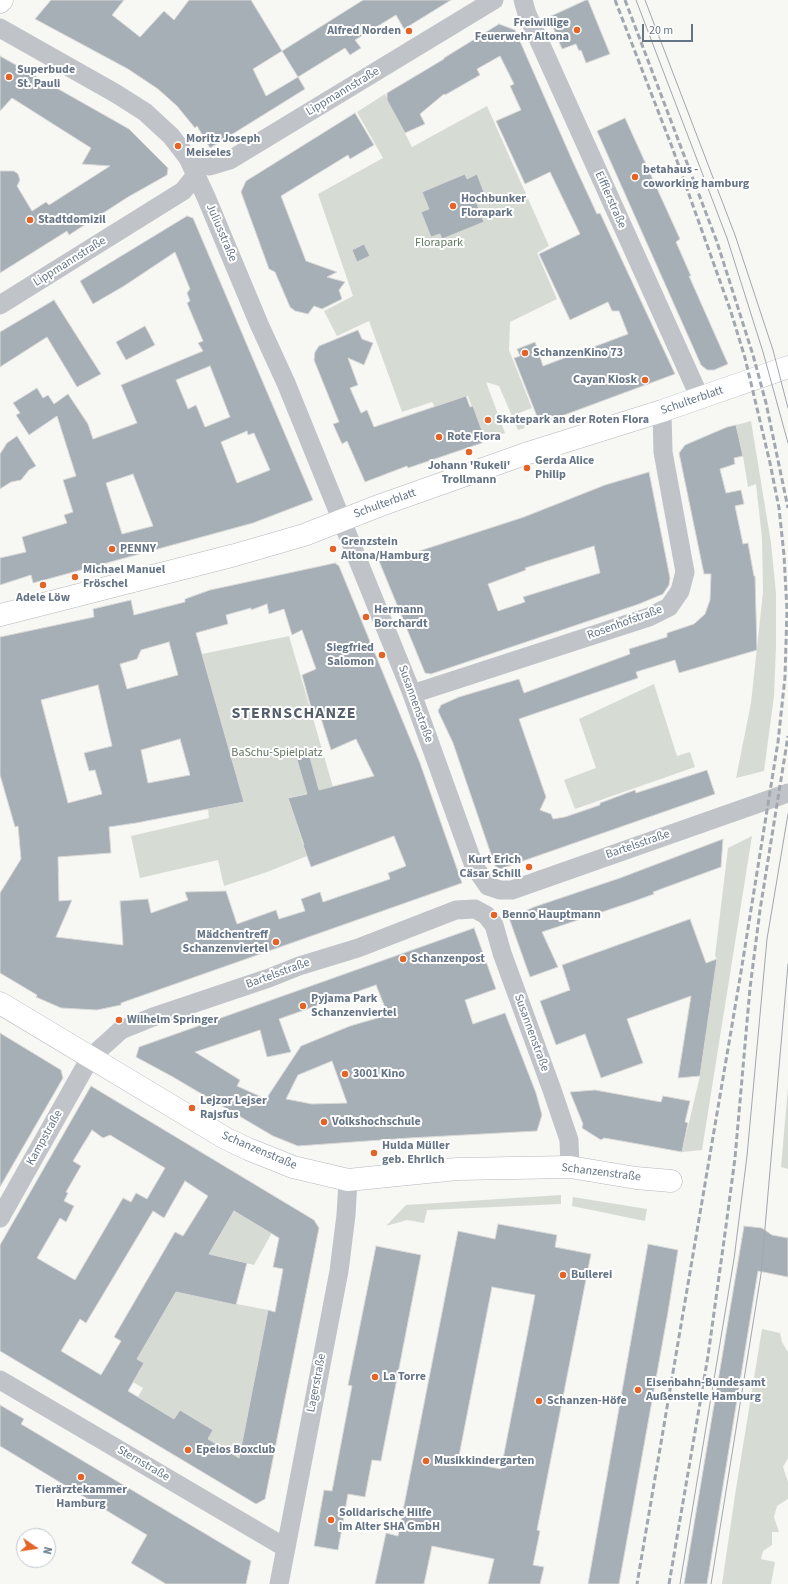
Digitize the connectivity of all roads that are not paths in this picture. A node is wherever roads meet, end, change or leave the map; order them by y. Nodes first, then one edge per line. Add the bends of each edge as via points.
1 (2, 0) edge
2 (494, 0) edge
3 (523, 0) edge
4 (0, 2) edge
5 (0, 28) edge
6 (188, 158) junction
7 (196, 175) junction
8 (0, 305) edge
9 (788, 367) edge
10 (700, 398) junction
11 (662, 411) junction
12 (343, 520) junction
13 (0, 614) edge
14 (412, 694) junction
15 (788, 792) edge
16 (488, 886) joint
17 (476, 908) joint
18 (0, 1003) edge
19 (90, 1058) junction
20 (570, 1167) junction
21 (348, 1180) junction
22 (671, 1181) dead end
23 (0, 1218) edge
24 (0, 1380) edge
25 (286, 1548) junction
26 (279, 1584) edge

1 - 4 street
2 - 6 street, Lippmannstraße via 230,160 210,166
3 - 10 street, Eifflerstraße via 527,14
5 - 6 street, Juliusstraße via 145,112 171,136
6 - 7 street, Juliusstraße
7 - 8 street, Lippmannstraße via 183,191
7 - 12 street, Juliusstraße
9 - 10 street, Schulterblatt
10 - 11 street, Schulterblatt
11 - 12 street, Schulterblatt via 524,454
11 - 14 street, Rosenhofstraße via 663,452 685,572 680,591 669,607 649,617
12 - 13 street, Schulterblatt via 304,535 235,555
12 - 14 street, Susannenstraße
14 - 16 street, Susannenstraße via 474,866
15 - 16 street, Bartelsstraße via 512,890
17 - 19 street, Bartelsstraße via 456,910 358,948 153,1017 121,1030
17 - 20 street, Susannenstraße via 494,925 569,1140
18 - 19 street, Schanzenstraße
19 - 21 street, Schanzenstraße via 248,1149 293,1167
19 - 23 street, Kampstraße
20 - 21 street, Schanzenstraße via 457,1169
20 - 22 street, Schanzenstraße
21 - 25 street, Lagerstraße via 339,1271
24 - 25 street, Sternstraße
25 - 26 street, Lagerstraße

